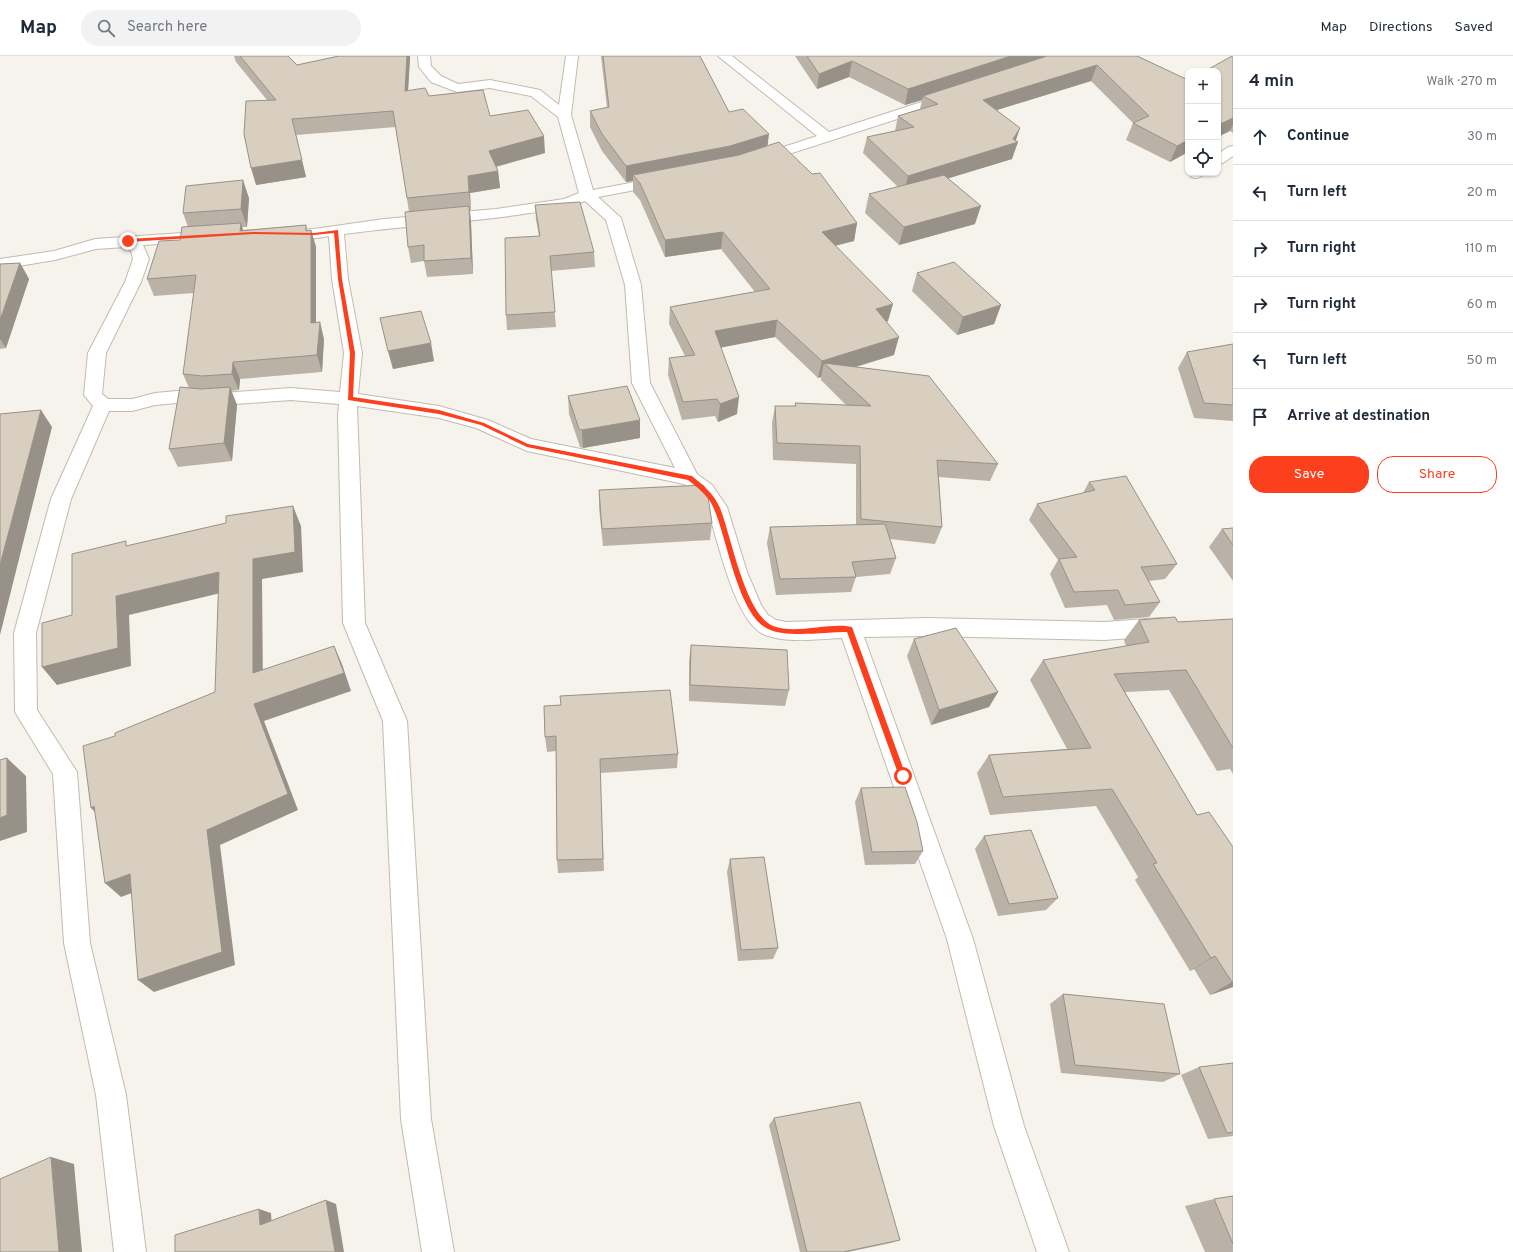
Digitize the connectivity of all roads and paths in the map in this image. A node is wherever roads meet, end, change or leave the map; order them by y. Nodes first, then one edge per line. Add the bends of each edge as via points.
1 (424, 56) edge
2 (572, 56) edge
3 (724, 56) edge
4 (959, 94) edge
5 (564, 115) junction
6 (827, 137) junction
7 (1233, 150) edge
8 (1221, 158) edge
9 (747, 164) edge
10 (679, 178) edge
11 (587, 195) junction
12 (336, 231) junction
13 (268, 233) edge
14 (223, 235) edge
15 (128, 241) junction
16 (0, 264) edge
17 (350, 399) junction
18 (104, 405) junction
19 (690, 478) junction
20 (1180, 626) edge
21 (850, 629) junction
22 (130, 1252) edge
23 (438, 1252) edge
24 (1053, 1252) edge

1 - 5 street via 425,68 436,79 457,88 490,84 535,93
2 - 5 street
3 - 6 street
4 - 6 street
5 - 11 street
6 - 9 street
7 - 8 street
10 - 11 street
11 - 12 street via 567,203
11 - 19 street via 613,218 633,285 642,383
12 - 13 street via 314,234
12 - 17 street via 340,279 353,353
14 - 15 street
15 - 16 street via 95,244 55,255
15 - 18 street via 138,249 141,260 133,282 97,353 93,395
17 - 18 street via 291,394 209,400 176,397 132,405
17 - 19 street via 439,412 482,424 527,446
17 - 23 street via 347,415 354,623 395,721 416,1119
18 - 22 street via 61,499 25,633 26,712 65,772 77,944 111,1095
19 - 21 street via 705,490 717,507 737,572 760,621 771,628 786,631
20 - 21 street via 1104,631 926,627
21 - 24 street via 960,939 1009,1126

